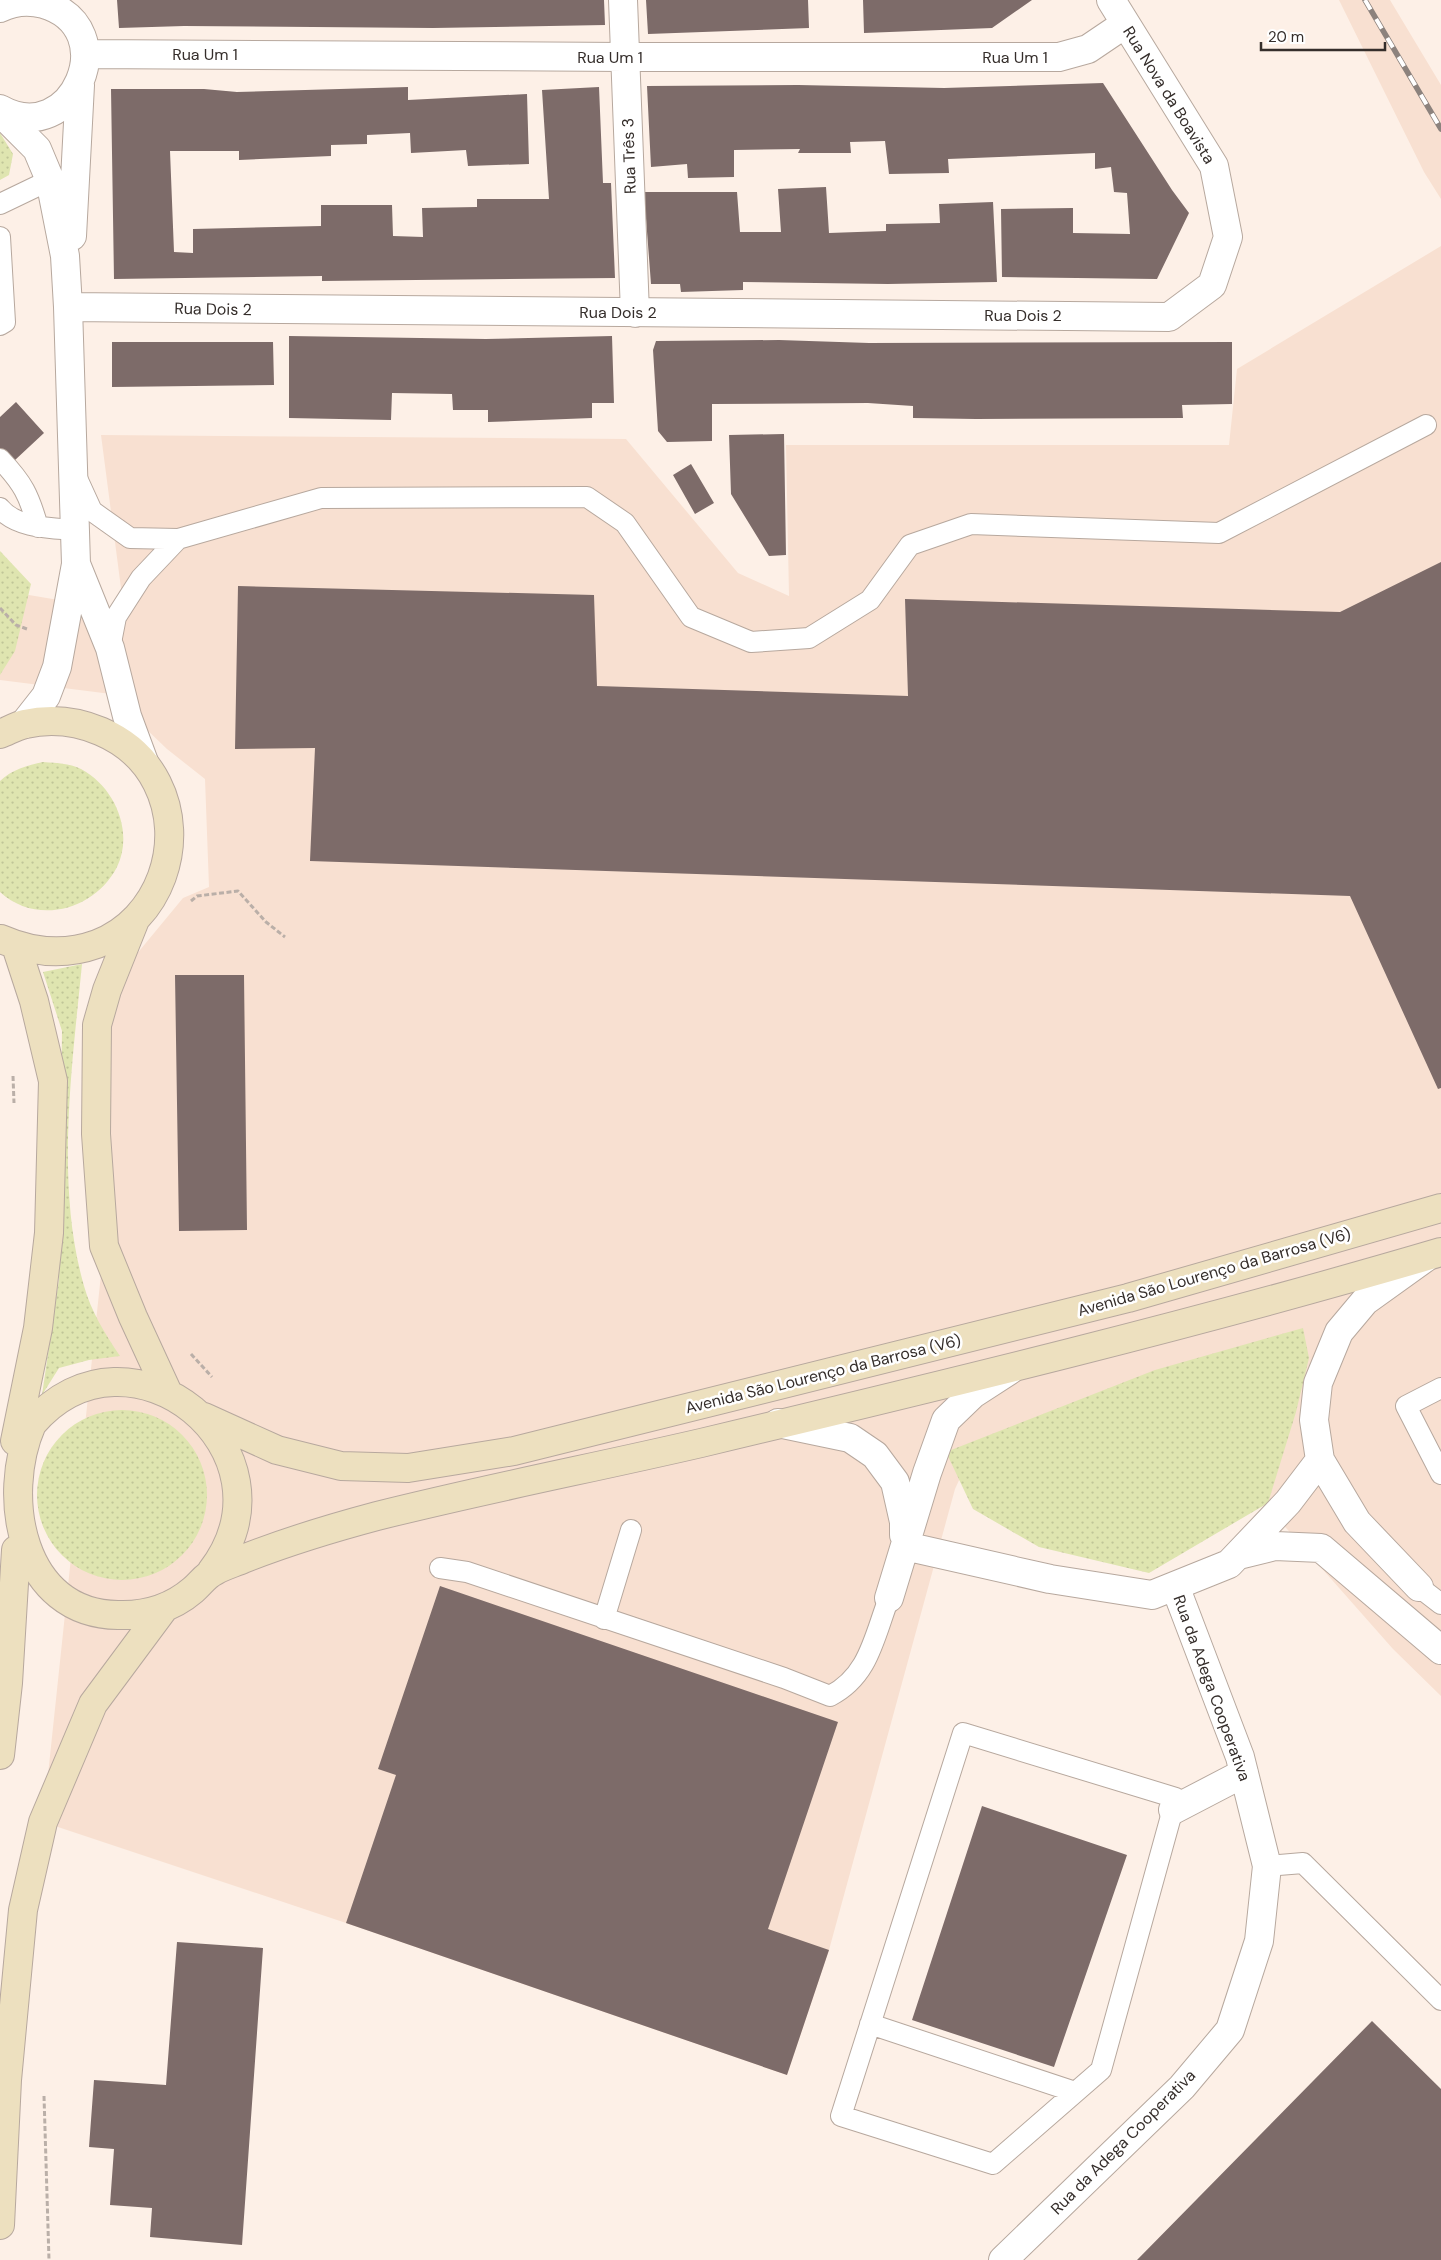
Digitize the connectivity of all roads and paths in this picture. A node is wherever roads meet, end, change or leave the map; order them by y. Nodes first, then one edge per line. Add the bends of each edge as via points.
1 (623, 0) edge
2 (1111, 0) edge
3 (8, 4) edge
4 (76, 12) edge
5 (1125, 24) junction
6 (85, 54) junction
7 (626, 57) junction
8 (80, 85) junction
9 (0, 110) edge
10 (50, 180) junction
11 (0, 204) edge
12 (1, 246) edge
13 (2, 287) edge
14 (68, 308) junction
15 (635, 312) junction
16 (1169, 317) joint
17 (0, 324) edge
18 (1426, 425) dead end
19 (0, 459) edge
20 (73, 470) junction
21 (0, 508) edge
22 (38, 527) junction
23 (75, 530) junction
24 (178, 539) junction
25 (76, 564) junction
26 (110, 648) junction
27 (12, 729) edge
28 (144, 762) junction
29 (190, 902) dead end
30 (135, 920) junction
31 (285, 937) dead end
32 (8, 942) edge
33 (13, 1074) dead end
34 (14, 1112) dead end
35 (1441, 1208) edge
36 (1434, 1254) edge
37 (187, 1348) dead end
38 (1018, 1366) junction
39 (219, 1383) dead end
40 (1441, 1388) edge
41 (168, 1393) junction
42 (202, 1416) junction
43 (778, 1423) junction
44 (12, 1457) junction
45 (1320, 1460) junction
46 (1441, 1474) edge
47 (631, 1530) dead end
48 (905, 1546) junction
49 (16, 1550) junction
50 (1239, 1554) junction
51 (440, 1568) dead end
52 (211, 1572) junction
53 (1175, 1586) junction
54 (1419, 1586) joint
55 (889, 1598) joint
56 (1441, 1604) edge
57 (165, 1607) junction
58 (604, 1619) junction
59 (1441, 1650) edge
60 (0, 1755) edge
61 (1244, 1773) junction
62 (1173, 1810) junction
63 (1267, 1866) junction
64 (1441, 2000) edge
65 (870, 2024) junction
66 (44, 2089) dead end
67 (1075, 2092) junction
68 (0, 2225) edge
69 (49, 2260) edge
70 (1003, 2260) edge

1 - 7 street, Rua Três 3
2 - 5 street, Rua Nova da Boavista
3 - 4 street via 34,1
4 - 6 street
5 - 7 street, Rua Um 1 via 1088,49 1059,57
5 - 16 street, Rua Nova da Boavista via 1214,166 1228,237 1212,285
6 - 7 street, Rua Um 1
6 - 8 street via 86,64
7 - 15 street, Rua Três 3
8 - 9 street via 70,99 53,111 38,116 18,116
8 - 14 street
9 - 10 street via 37,149
10 - 11 lane
10 - 14 street via 65,256
12 - 13 lane
13 - 17 lane via 5,322
14 - 15 street, Rua Dois 2
14 - 20 street
15 - 16 street, Rua Dois 2
18 - 24 lane via 1219,533 971,524 910,545 870,600 809,638 751,642 691,617 625,523 587,497 321,498
19 - 22 lane via 21,482 31,500
20 - 23 street
20 - 24 lane via 92,511 130,538
21 - 22 lane via 6,515
22 - 23 lane
23 - 25 street
24 - 26 lane via 141,578 116,617
25 - 26 street
25 - 27 street via 57,666 46,696
26 - 28 street via 127,716
27 - 28 main road via 56,720 89,726 119,740
28 - 30 main road via 157,783 168,814 170,847 163,878 151,901
29 - 31 path via 197,896 238,891 266,922
30 - 32 main road via 110,939 80,950 47,952
30 - 41 main road via 96,1025 97,1143 104,1246
32 - 44 main road via 34,1001 53,1081 49,1233 38,1328
33 - 34 path
35 - 42 main road, Avenida São Lourenço da Barrosa (V6) via 1128,1298 514,1451 408,1468 341,1466 278,1450
36 - 38 main road via 1322,1287
36 - 45 street via 1365,1301 1339,1332 1318,1383 1314,1420
37 - 39 path via 205,1372
38 - 43 main road
38 - 48 street via 973,1394 946,1420
40 - 46 lane via 1406,1406
41 - 42 main road
41 - 44 main road via 143,1385 117,1383 80,1390 59,1400 35,1420
42 - 52 main road via 227,1454 236,1490 233,1528
43 - 48 street via 850,1438 875,1456 895,1482 904,1522
43 - 52 main road via 376,1517 271,1548
44 - 49 main road via 4,1508
45 - 50 street via 1288,1502
45 - 54 street via 1357,1522
47 - 58 lane
48 - 53 street via 1050,1579 1152,1595
48 - 55 street
49 - 57 main road via 43,1585 75,1606 111,1615 136,1615
49 - 60 main road
50 - 53 street via 1229,1564
50 - 59 street via 1275,1546 1321,1548
51 - 58 lane via 467,1572
52 - 57 main road via 190,1593
53 - 61 street, Rua da Adega Cooperativa
54 - 56 lane
55 - 58 lane via 863,1668 845,1688 830,1696
57 - 68 main road via 93,1704 43,1822 22,1919 7,2080
61 - 62 street
61 - 63 street, Rua da Adega Cooperativa
62 - 65 lane via 1176,1798 962,1733
62 - 67 lane via 1101,2070
63 - 64 lane via 1303,1863
63 - 70 street, Rua da Adega Cooperativa via 1259,1942 1230,2030 1182,2087
65 - 67 lane
65 - 67 lane via 841,2116 993,2164
66 - 69 path

